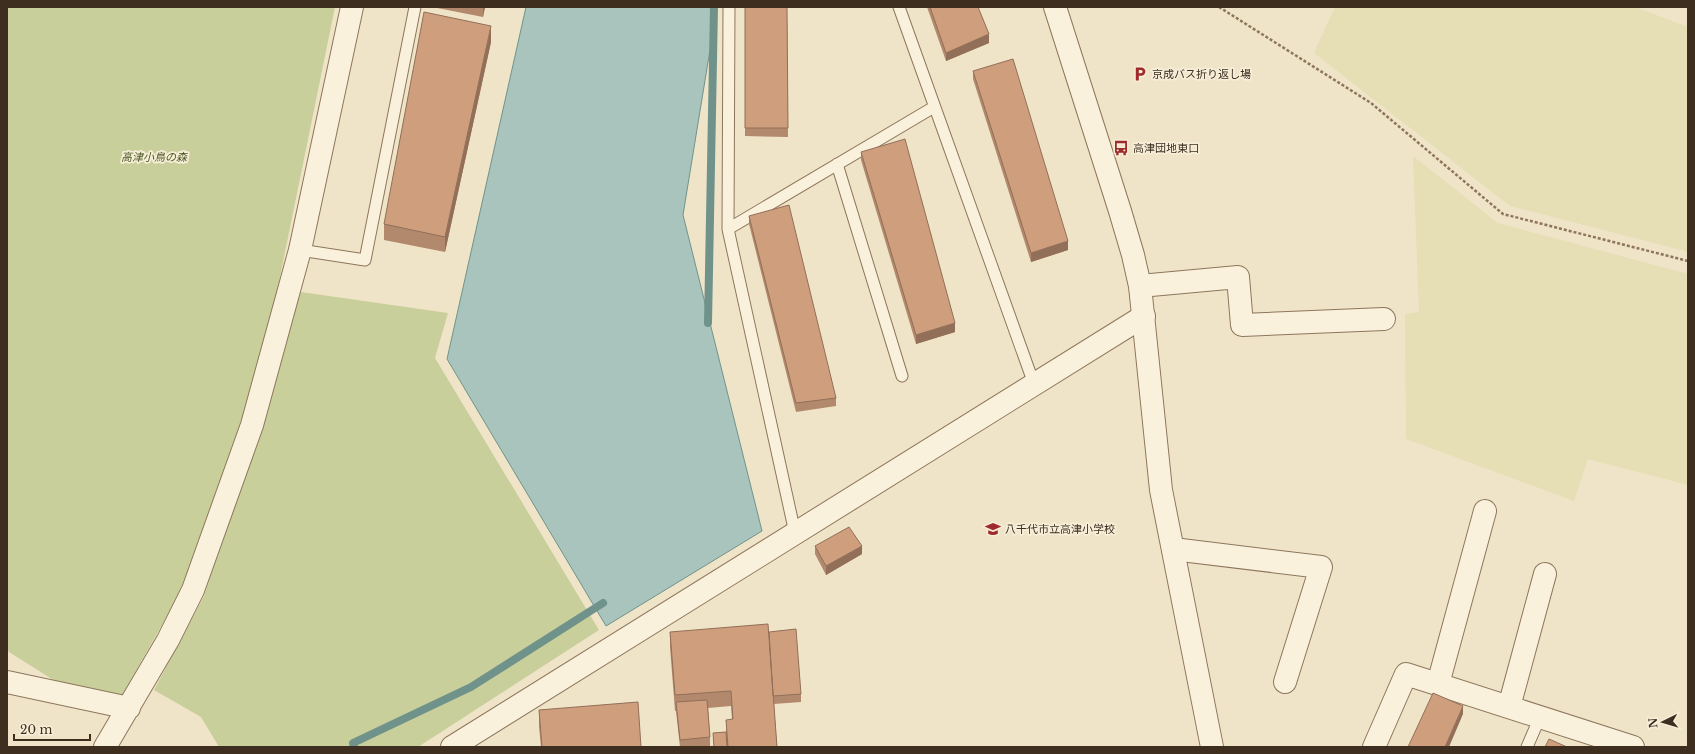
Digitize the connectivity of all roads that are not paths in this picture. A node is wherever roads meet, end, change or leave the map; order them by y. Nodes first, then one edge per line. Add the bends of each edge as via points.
1 (352, 7) edge
2 (415, 7) edge
3 (729, 7) edge
4 (899, 7) edge
5 (1055, 7) edge
6 (934, 107) junction
7 (837, 164) junction
8 (728, 229) junction
9 (300, 250) junction
10 (1140, 286) junction
11 (1144, 316) junction
12 (1384, 319) dead end
13 (902, 376) dead end
14 (1034, 384) junction
15 (1485, 511) dead end
16 (795, 533) junction
17 (1173, 549) junction
18 (1545, 574) dead end
19 (7, 682) edge
20 (1286, 682) dead end
21 (1438, 684) junction
22 (1509, 707) junction
23 (129, 708) junction
24 (1540, 717) junction
25 (105, 747) edge
26 (452, 747) edge
27 (1212, 747) edge
28 (1374, 747) edge
29 (1527, 747) edge
30 (1633, 747) edge

1 - 9 street
2 - 9 lane via 365,260
3 - 8 lane
4 - 6 lane
5 - 10 street via 1122,218
6 - 7 lane
6 - 14 lane
7 - 8 lane
7 - 13 lane
8 - 16 lane
9 - 23 street via 252,425 192,590 168,640
10 - 11 street
10 - 12 street via 1238,277 1242,325
11 - 14 street
11 - 17 street via 1161,490
14 - 16 street
15 - 21 street
16 - 26 street
17 - 20 street via 1321,567
17 - 27 street
18 - 22 street
19 - 23 street
21 - 22 street
21 - 28 street via 1406,674
22 - 24 street
23 - 25 street
24 - 29 lane
24 - 30 street

